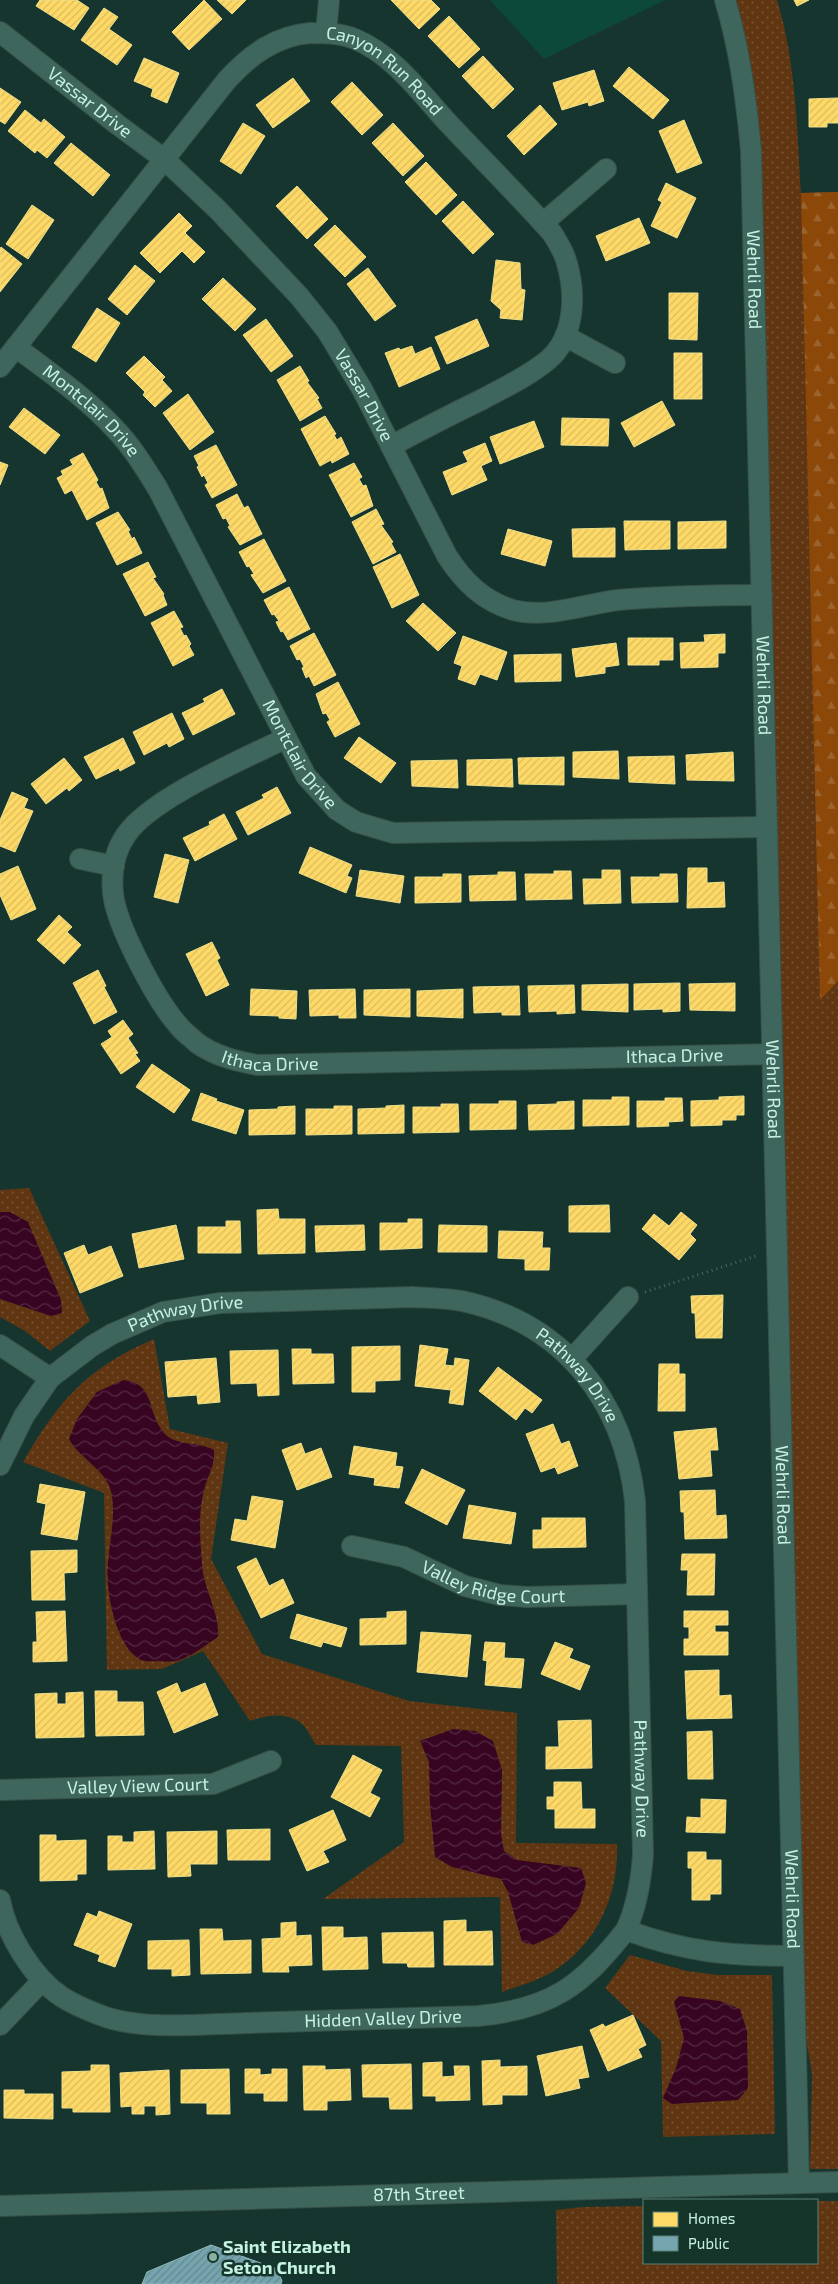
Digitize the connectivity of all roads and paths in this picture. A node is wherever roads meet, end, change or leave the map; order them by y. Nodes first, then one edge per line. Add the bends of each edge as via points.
1 (329, 0) edge
2 (725, 0) edge
3 (0, 32) edge
4 (326, 33) junction
5 (164, 159) junction
6 (606, 169) dead end
7 (543, 223) junction
8 (566, 336) junction
9 (16, 347) junction
10 (615, 363) dead end
11 (0, 367) edge
12 (391, 446) junction
13 (762, 595) junction
14 (286, 738) junction
15 (767, 827) junction
16 (80, 859) dead end
17 (114, 866) junction
18 (772, 1054) junction
19 (756, 1256) dead end
20 (628, 1297) joint
21 (0, 1345) edge
22 (572, 1360) junction
23 (50, 1378) junction
24 (0, 1464) edge
25 (352, 1546) dead end
26 (637, 1594) junction
27 (271, 1761) dead end
28 (0, 1790) edge
29 (0, 1900) edge
30 (626, 1930) junction
31 (792, 1956) junction
32 (42, 1982) junction
33 (0, 2025) edge
34 (838, 2182) edge
35 (799, 2183) junction
36 (0, 2206) edge

1 - 4 street
2 - 13 street, Wehrli Road via 745,88 751,150
3 - 5 street, Vassar Drive
4 - 5 street, Canyon Run Road via 289,37 246,58
4 - 7 street, Canyon Run Road via 356,39 388,60
5 - 9 street, Canyon Run Road
5 - 12 street, Vassar Drive via 218,210 299,296 327,331
6 - 7 street
7 - 8 street, Canyon Run Road via 552,232 566,258 571,279 572,310
8 - 10 street
8 - 12 street, Canyon Run Road via 549,359 531,372
9 - 11 street, Canyon Run Road
9 - 14 street, Montclair Drive via 89,404 139,459 158,489
12 - 13 street, Vassar Drive via 447,556 460,575 480,594 513,610 544,612 660,596
13 - 15 street, Wehrli Road
14 - 15 street, Montclair Drive via 306,776 337,810 356,822 393,833
14 - 17 street, Ithaca Drive via 150,810 126,835
15 - 18 street, Wehrli Road
16 - 17 street
17 - 18 street, Ithaca Drive via 113,895 119,920 161,1003 178,1026 199,1044 226,1058 257,1065
18 - 31 street, Wehrli Road
19 - 20 path
20 - 22 street
21 - 23 street
22 - 23 street, Pathway Drive via 538,1332 490,1309 462,1301 412,1297 229,1303 163,1312 112,1334
22 - 26 street, Pathway Drive via 602,1398 621,1435 628,1458 635,1502
23 - 24 street via 13,1435
25 - 26 street, Valley Ridge Court via 404,1557 465,1586 500,1595
26 - 30 street, Pathway Drive via 643,1855 634,1913
27 - 28 street, Valley View Court via 213,1784
29 - 32 street, Hidden Valley Drive via 14,1940
30 - 31 street via 691,1950 738,1956
30 - 32 street, Hidden Valley Drive via 590,1972 562,1992 520,2010 478,2016 135,2024 100,2015 62,1998
31 - 35 street, Wehrli Road
32 - 33 street
34 - 35 street, 87th Street
35 - 36 street, 87th Street

